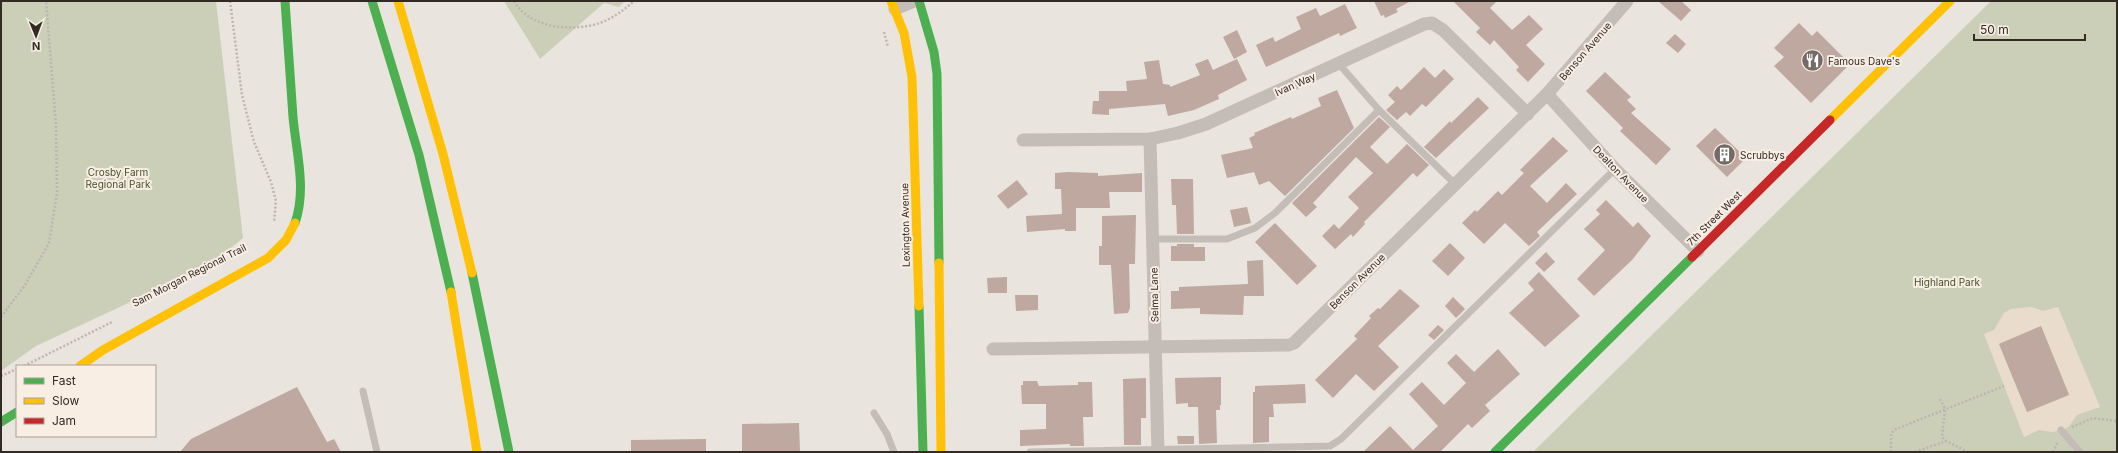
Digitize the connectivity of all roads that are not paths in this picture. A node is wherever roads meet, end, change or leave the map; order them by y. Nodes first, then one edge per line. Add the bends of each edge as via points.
1 (285, 1) edge
2 (372, 1) edge
3 (398, 1) edge
4 (914, 1) edge
5 (919, 1) edge
6 (1627, 1) edge
7 (1950, 1) edge
8 (893, 5) edge
9 (1339, 64) junction
10 (1547, 94) junction
11 (1379, 110) junction
12 (1528, 114) junction
13 (1150, 139) junction
14 (1023, 140) dead end
15 (1615, 169) junction
16 (1456, 184) junction
17 (1153, 239) junction
18 (1698, 251) junction
19 (1155, 347) junction
20 (993, 349) dead end
21 (81, 365) edge
22 (362, 391) dead end
23 (16, 413) edge
24 (874, 413) dead end
25 (1, 422) edge
26 (2062, 432) road end
27 (1512, 434) junction
28 (1158, 451) edge
29 (377, 452) edge
30 (477, 452) edge
31 (509, 452) edge
32 (894, 452) edge
33 (923, 452) edge
34 (941, 452) edge
35 (1030, 452) edge
36 (1495, 452) edge
37 (1507, 452) edge
38 (2080, 452) edge

1 - 21 main road via 294,131 301,184 297,217 289,234 283,244 268,258 103,350
2 - 30 main road via 389,51 438,232 455,311
3 - 31 main road via 459,218 480,305
4 - 8 street
5 - 34 main road via 932,45 937,74
6 - 10 street, Benson Avenue
7 - 18 main road, 7th Street West
8 - 33 main road, Lexington Avenue via 904,33 912,77
9 - 11 lane
9 - 12 street, Ivan Way via 1424,24 1432,23 1443,30
9 - 13 street, Ivan Way via 1206,124 1178,134
10 - 12 street, Benson Avenue
10 - 15 street, Dealton Avenue
11 - 16 lane
11 - 17 lane via 1275,213 1255,228 1227,239
12 - 16 street, Benson Avenue
13 - 14 street, Ivan Way
13 - 17 street, Selma Lane
15 - 18 street, Dealton Avenue
15 - 28 lane via 1341,439 1330,446
16 - 19 street, Benson Avenue via 1294,343
17 - 19 street, Selma Lane
18 - 27 main road, 7th Street West
19 - 20 street, Benson Avenue
19 - 28 street, Selma Lane
22 - 29 lane
23 - 25 main road
24 - 32 lane
26 - 38 lane
27 - 36 main road, 7th Street West
27 - 37 main road
28 - 35 lane

